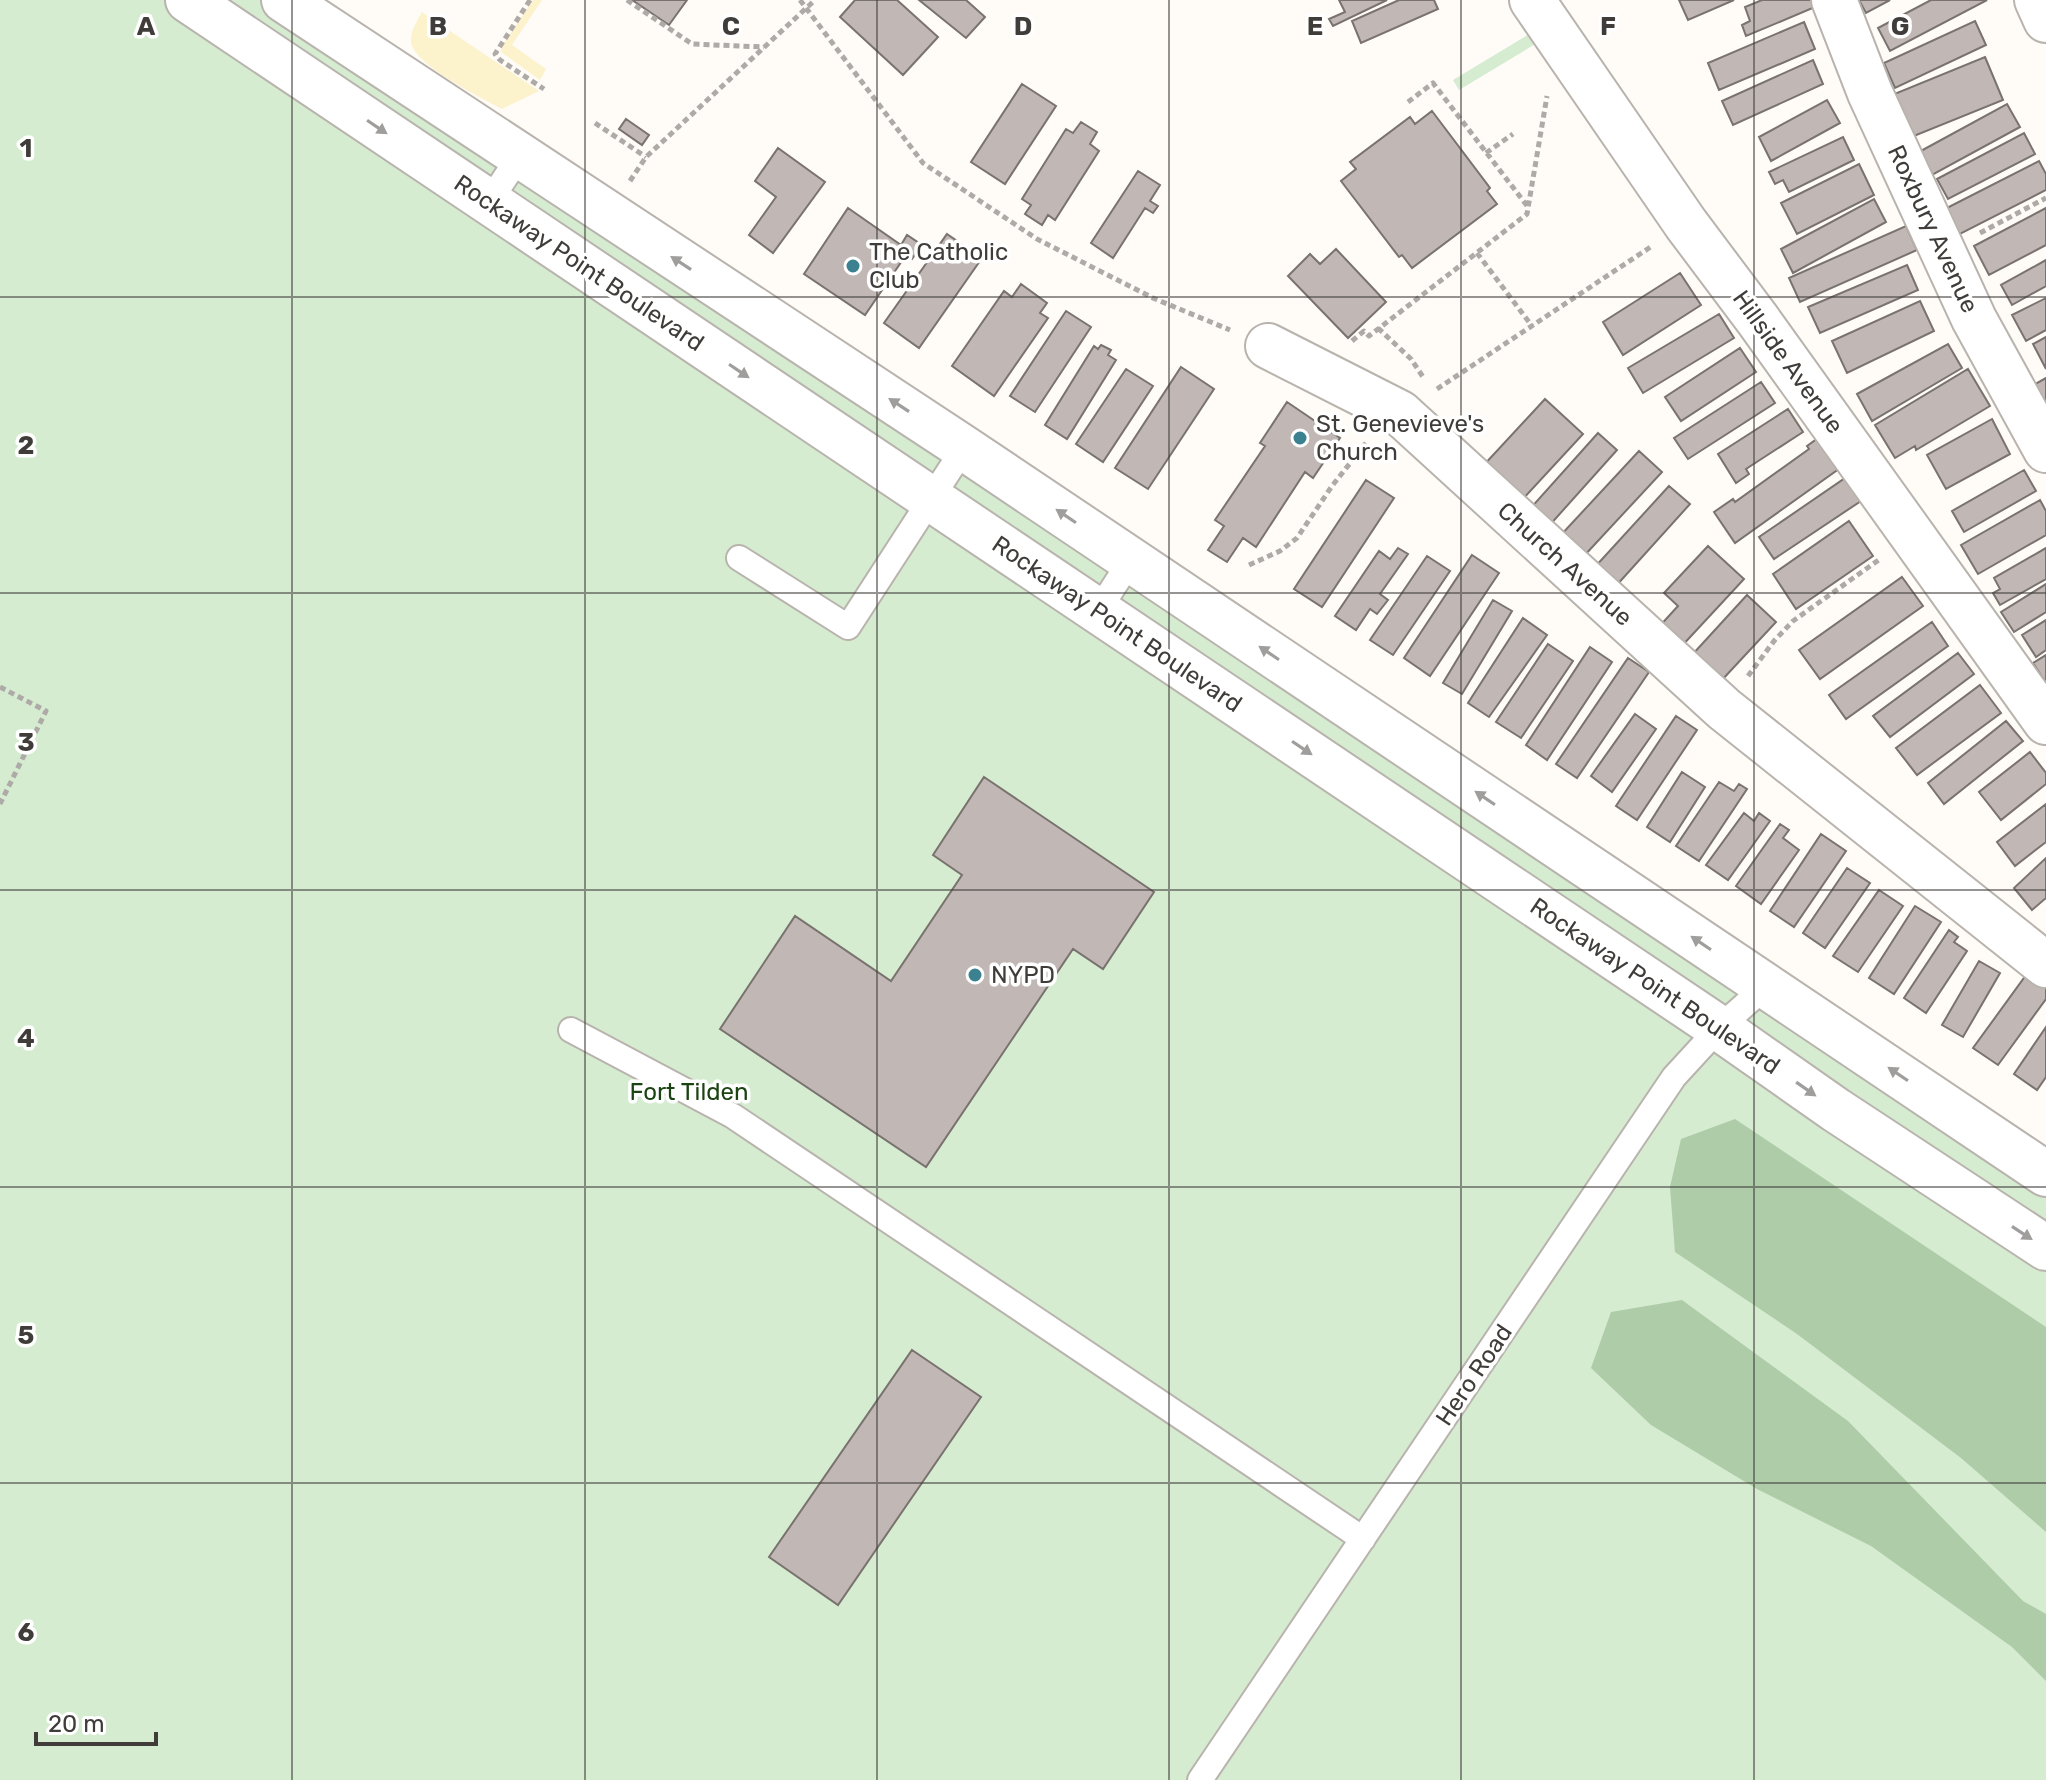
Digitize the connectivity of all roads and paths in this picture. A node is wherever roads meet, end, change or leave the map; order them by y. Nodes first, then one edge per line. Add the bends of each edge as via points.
1 (188, 0) edge
2 (284, 0) edge
3 (530, 0) edge
4 (627, 0) edge
5 (800, 0) edge
6 (815, 0) edge
7 (1532, 0) edge
8 (1834, 0) edge
9 (2037, 0) edge
10 (806, 8) junction
11 (2046, 20) edge
12 (1557, 37) junction
13 (764, 47) junction
14 (365, 54) junction
15 (544, 89) dead end
16 (334, 98) junction
17 (1408, 102) dead end
18 (595, 123) dead end
19 (1513, 134) dead end
20 (1486, 153) junction
21 (519, 157) junction
22 (646, 157) junction
23 (628, 184) dead end
24 (2046, 198) edge
25 (489, 202) junction
26 (1528, 208) junction
27 (1686, 224) junction
28 (1943, 252) junction
29 (1477, 253) junction
30 (1532, 326) junction
31 (1268, 346) joint
32 (1319, 371) junction
33 (1400, 413) junction
34 (964, 448) junction
35 (2046, 450) edge
36 (930, 498) junction
37 (1914, 536) junction
38 (739, 558) dead end
39 (1131, 560) junction
40 (1249, 565) dead end
41 (1098, 611) junction
42 (0, 687) edge
43 (1724, 709) junction
44 (2046, 722) edge
45 (0, 804) edge
46 (2046, 965) edge
47 (1766, 986) junction
48 (1719, 1028) junction
49 (571, 1030) dead end
50 (2046, 1174) edge
51 (2046, 1248) edge
52 (1363, 1539) junction
53 (1200, 1780) edge

1 - 16 street, Rockaway Point Boulevard
2 - 14 street
3 - 15 path via 495,54
4 - 13 path via 692,44
5 - 10 path
6 - 10 path
7 - 12 street, Hillside Avenue
8 - 28 street, Roxbury Avenue
9 - 11 street
10 - 13 path
10 - 31 path via 923,163 1037,239 1153,298
12 - 26 path
12 - 27 street, Hillside Avenue
13 - 22 path
14 - 16 street
14 - 21 street
16 -> 25 street, Rockaway Point Boulevard
17 - 20 path via 1433,83
18 - 22 path
19 - 20 path
20 - 26 path
21 - 25 lane
34 -> 21 street
22 - 23 path
24 - 28 path
25 -> 36 street, Rockaway Point Boulevard
26 - 29 path
27 - 30 path
27 - 37 street, Hillside Avenue
28 - 35 street, Roxbury Avenue
29 - 30 path
29 - 32 path via 1369,336 1364,331
30 - 33 path
31 - 32 street, Church Avenue
32 - 33 street, Church Avenue
33 - 40 path via 1366,443 1297,538
33 - 43 street, Church Avenue
34 - 36 lane
39 -> 34 street
36 - 38 lane via 848,627
36 - 41 street, Rockaway Point Boulevard
37 - 43 path via 1793,621
37 - 44 street, Hillside Avenue
39 - 41 lane
47 -> 39 street
41 -> 48 street, Rockaway Point Boulevard
42 - 45 path via 46,711
43 - 46 street, Church Avenue
47 - 48 lane, Hero Road
50 -> 47 street
48 -> 51 street, Rockaway Point Boulevard
48 - 52 lane, Hero Road via 1674,1077
49 - 52 lane via 733,1116
52 - 53 lane, Hero Road

